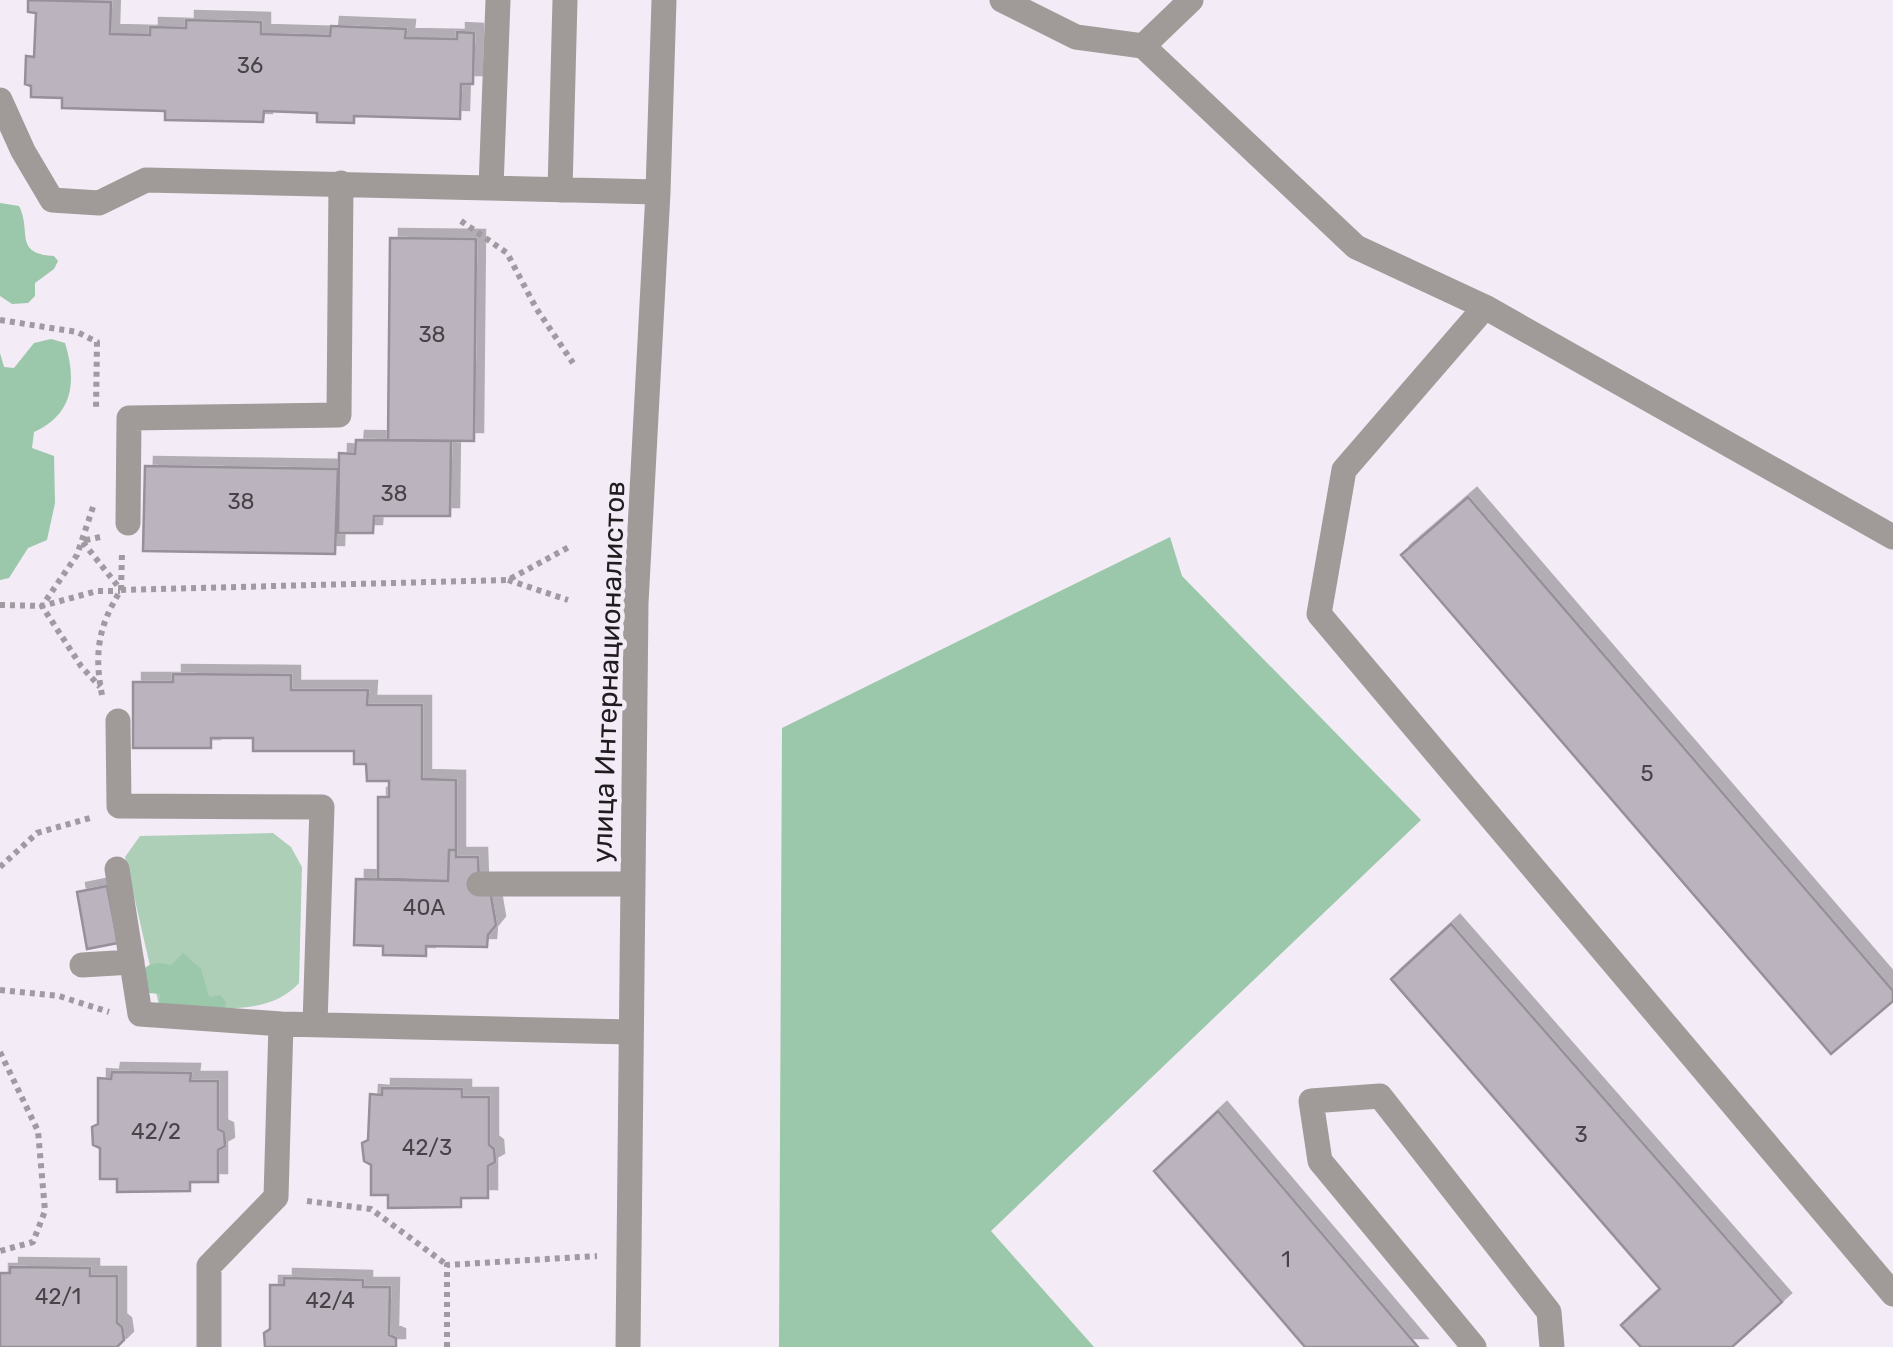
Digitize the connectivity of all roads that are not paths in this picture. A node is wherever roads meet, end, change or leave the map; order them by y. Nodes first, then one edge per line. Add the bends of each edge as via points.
1 (498, 0) edge
2 (565, 0) edge
3 (664, 0) edge
4 (1002, 0) edge
5 (1191, 0) edge
6 (1143, 46) junction
7 (0, 100) edge
8 (341, 183) junction
9 (491, 188) junction
10 (560, 190) junction
11 (658, 192) junction
12 (1485, 307) junction
13 (128, 523) dead end
14 (1893, 537) edge
15 (118, 720) road end
16 (117, 869) dead end
17 (479, 884) dead end
18 (632, 884) junction
19 (132, 962) junction
20 (82, 965) dead end
21 (281, 1024) junction
22 (315, 1024) junction
23 (631, 1032) junction
24 (1893, 1294) edge
25 (209, 1347) edge
26 (628, 1347) edge
27 (1474, 1347) edge
28 (1552, 1347) edge

1 - 9 street
2 - 10 street
3 - 11 street, улица Интернационалистов
4 - 6 street via 1076,37
5 - 6 street
6 - 12 street via 1356,247
7 - 8 street via 52,200 99,203 146,180
8 - 9 street
8 - 13 street via 339,415 130,418
9 - 10 street
10 - 11 street
11 - 18 street, улица Интернационалистов via 636,603
12 - 14 street
12 - 24 street via 1344,470 1319,614
15 - 22 street via 119,806 322,806
16 - 19 street
17 - 18 street
18 - 23 street, улица Интернационалистов
19 - 20 street
19 - 21 street via 140,1014
21 - 22 street
21 - 25 street via 276,1197 210,1266
22 - 23 street
23 - 26 street, улица Интернационалистов
27 - 28 street via 1320,1161 1312,1100 1380,1096 1550,1312

